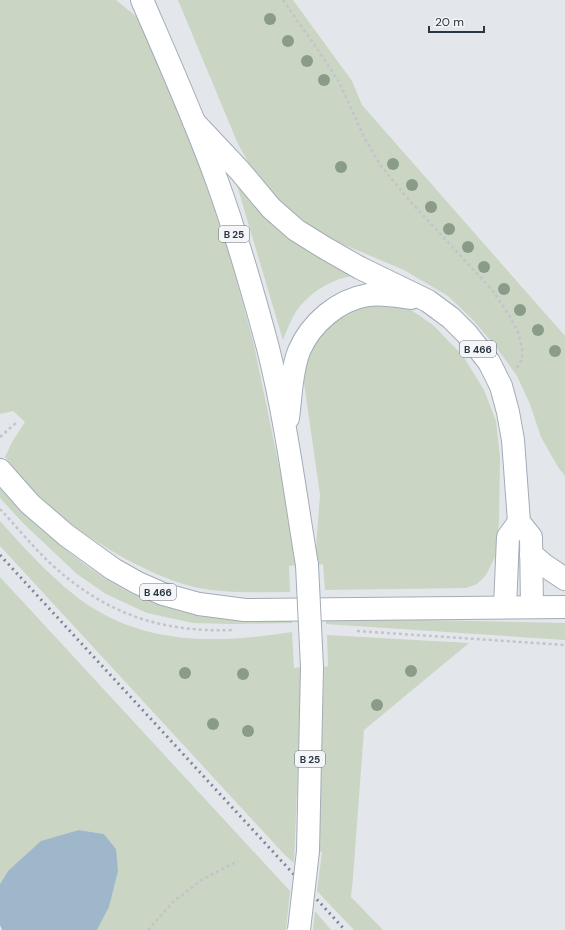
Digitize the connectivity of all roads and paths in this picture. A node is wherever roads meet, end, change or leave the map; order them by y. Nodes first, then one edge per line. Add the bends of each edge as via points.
1 (133, 0) edge
2 (283, 0) edge
3 (145, 8) edge
4 (194, 122) junction
5 (428, 301) junction
6 (501, 386) junction
7 (17, 422) dead end
8 (286, 433) junction
9 (0, 437) edge
10 (0, 470) edge
11 (0, 509) edge
12 (520, 522) junction
13 (531, 554) junction
14 (565, 579) edge
15 (505, 607) junction
16 (532, 607) junction
17 (565, 607) edge
18 (241, 630) dead end
19 (354, 630) dead end
20 (565, 645) edge
21 (238, 861) dead end
22 (148, 930) edge
23 (299, 930) edge

1 - 3 main road
2 - 6 path via 339,82 365,139 381,166 492,290 509,315 518,334 522,359 513,375
3 - 4 main road, B 25
4 - 5 main road via 270,208 296,230 360,268
4 - 8 main road, B 25 via 247,274 268,349
5 - 6 main road, B 466 via 467,334 489,362
5 - 8 main road, B 466 via 399,296 369,295 342,304 322,319 313,328 299,351
6 - 12 main road, B 466 via 513,440
7 - 9 path
8 - 23 main road, B 25, bridge via 307,565 312,667 308,850
10 - 15 main road, B 466 via 30,504 66,535 113,569 163,594 199,604 246,610
11 - 18 path via 50,562 87,592 112,607 144,621 165,626 210,631
12 - 13 main road, B 466 via 531,537
12 - 15 main road via 508,537
13 - 14 main road
13 - 16 main road, B 466
15 - 16 main road, B 466
16 - 17 main road, B 466
19 - 20 path
21 - 22 path via 203,879 174,901

